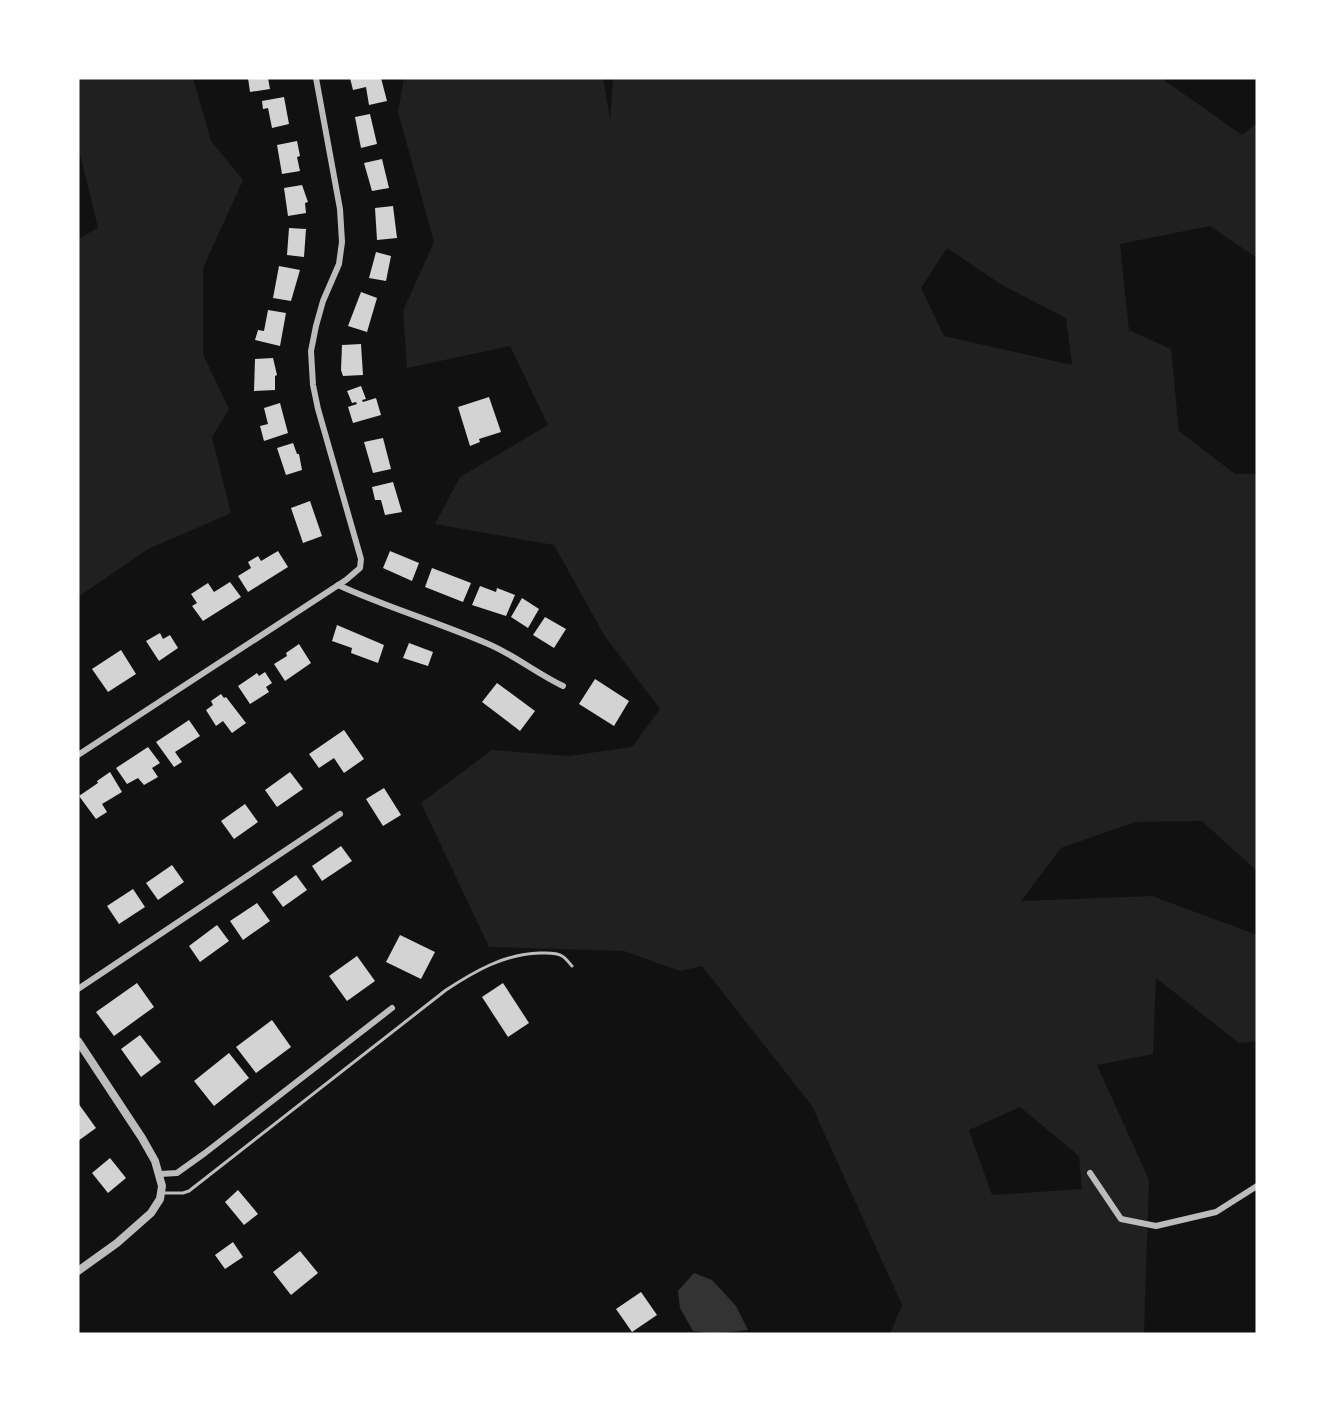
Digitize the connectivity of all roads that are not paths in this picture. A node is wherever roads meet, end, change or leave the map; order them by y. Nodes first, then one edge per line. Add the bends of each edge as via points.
1 (316, 78) edge
2 (338, 585) junction
3 (563, 686) dead end
4 (78, 755) edge
5 (340, 814) dead end
6 (572, 966) dead end
7 (78, 989) edge
8 (392, 1008) dead end
9 (78, 1041) edge
10 (1090, 1173) dead end
11 (160, 1174) junction
12 (1257, 1186) edge
13 (161, 1193) junction
14 (78, 1271) edge

1 - 2 street via 340,209 342,242 339,264 322,301 316,326 311,351 313,386 361,559 360,568
2 - 3 street via 487,643
2 - 4 street
5 - 7 street
6 - 13 lane via 556,953 527,953 473,973 189,1191
8 - 11 street via 205,1153 177,1173
9 - 11 street via 142,1138
10 - 12 street via 1121,1219 1156,1226 1216,1212
11 - 13 street
13 - 14 street via 151,1213

